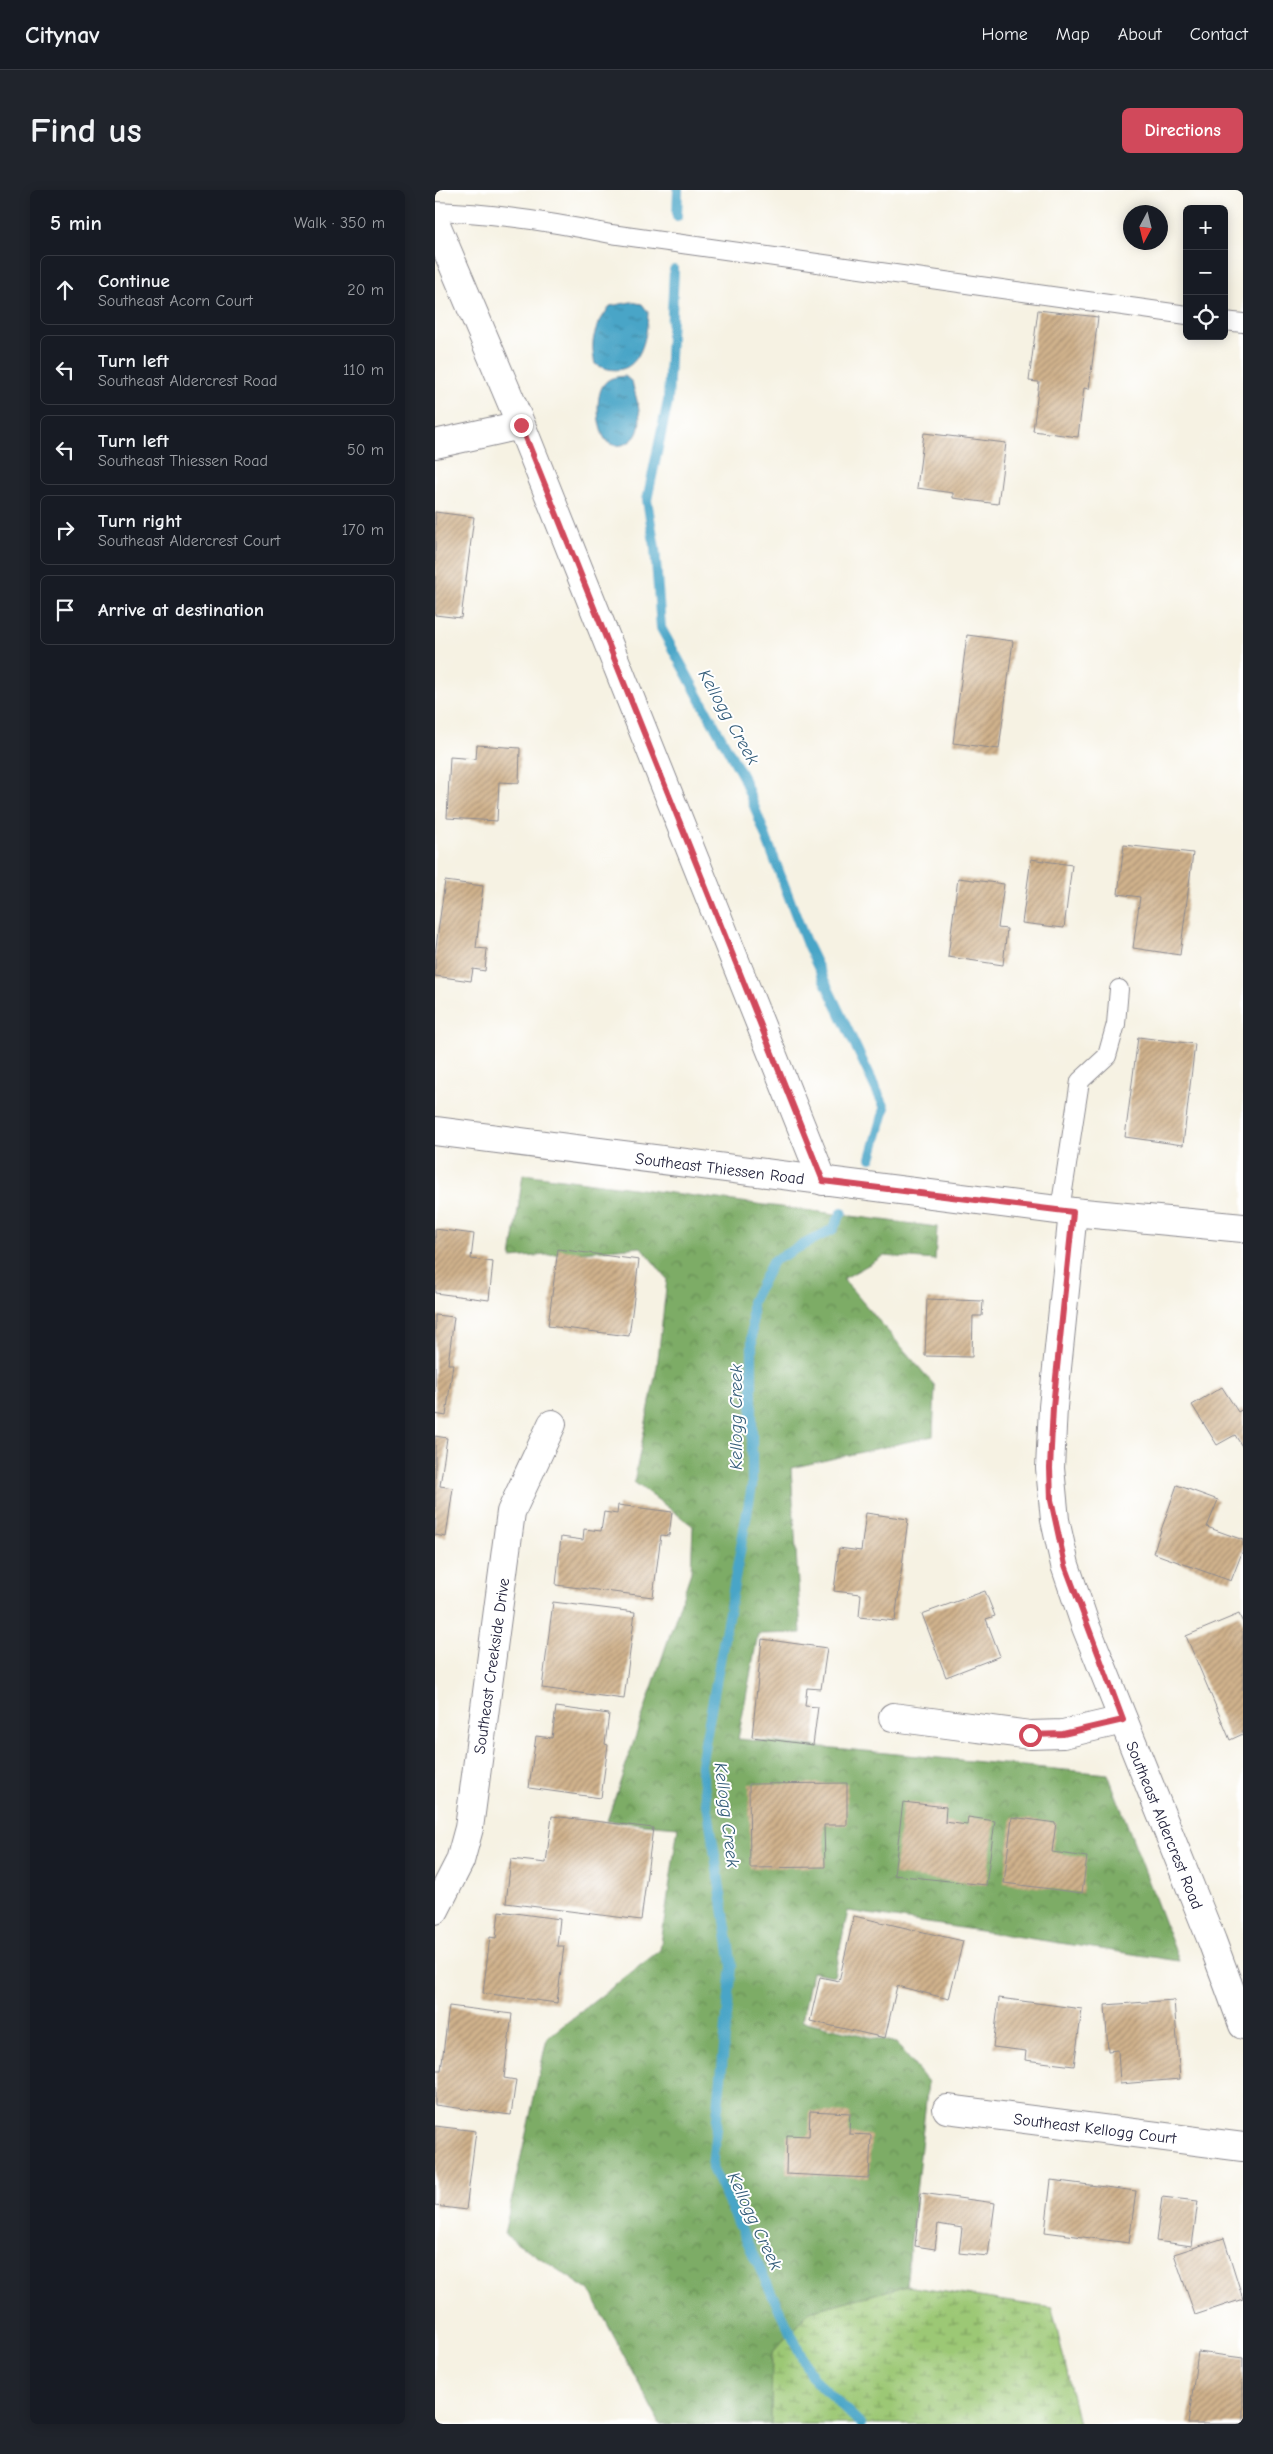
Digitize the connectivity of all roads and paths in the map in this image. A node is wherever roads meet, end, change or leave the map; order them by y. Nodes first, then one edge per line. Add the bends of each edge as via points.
1 (435, 211) edge
2 (435, 222) edge
3 (1183, 314) edge
4 (1228, 321) edge
5 (1243, 323) edge
6 (521, 425) junction
7 (435, 444) edge
8 (1119, 989) dead end
9 (435, 1131) edge
10 (823, 1181) junction
11 (1066, 1211) junction
12 (1243, 1228) edge
13 (552, 1424) dead end
14 (893, 1717) dead end
15 (1123, 1720) junction
16 (435, 1910) edge
17 (1243, 2025) edge
18 (947, 2110) dead end
19 (1243, 2147) edge

1 - 3 lane via 548,221 611,234
2 - 6 street
4 - 5 lane
6 - 7 street
6 - 10 street
8 - 11 lane via 1116,1024 1107,1056 1080,1081
9 - 10 street, Southeast Thiessen Road
10 - 11 street, Southeast Thiessen Road
11 - 12 street, Southeast Thiessen Road
11 - 15 street, Southeast Aldercrest Road via 1053,1407 1051,1500 1065,1565
13 - 16 street, Southeast Creekside Drive via 511,1512 469,1828 460,1861
14 - 15 street via 1030,1735 1063,1734
15 - 17 street, Southeast Aldercrest Road
18 - 19 street, Southeast Kellogg Court

